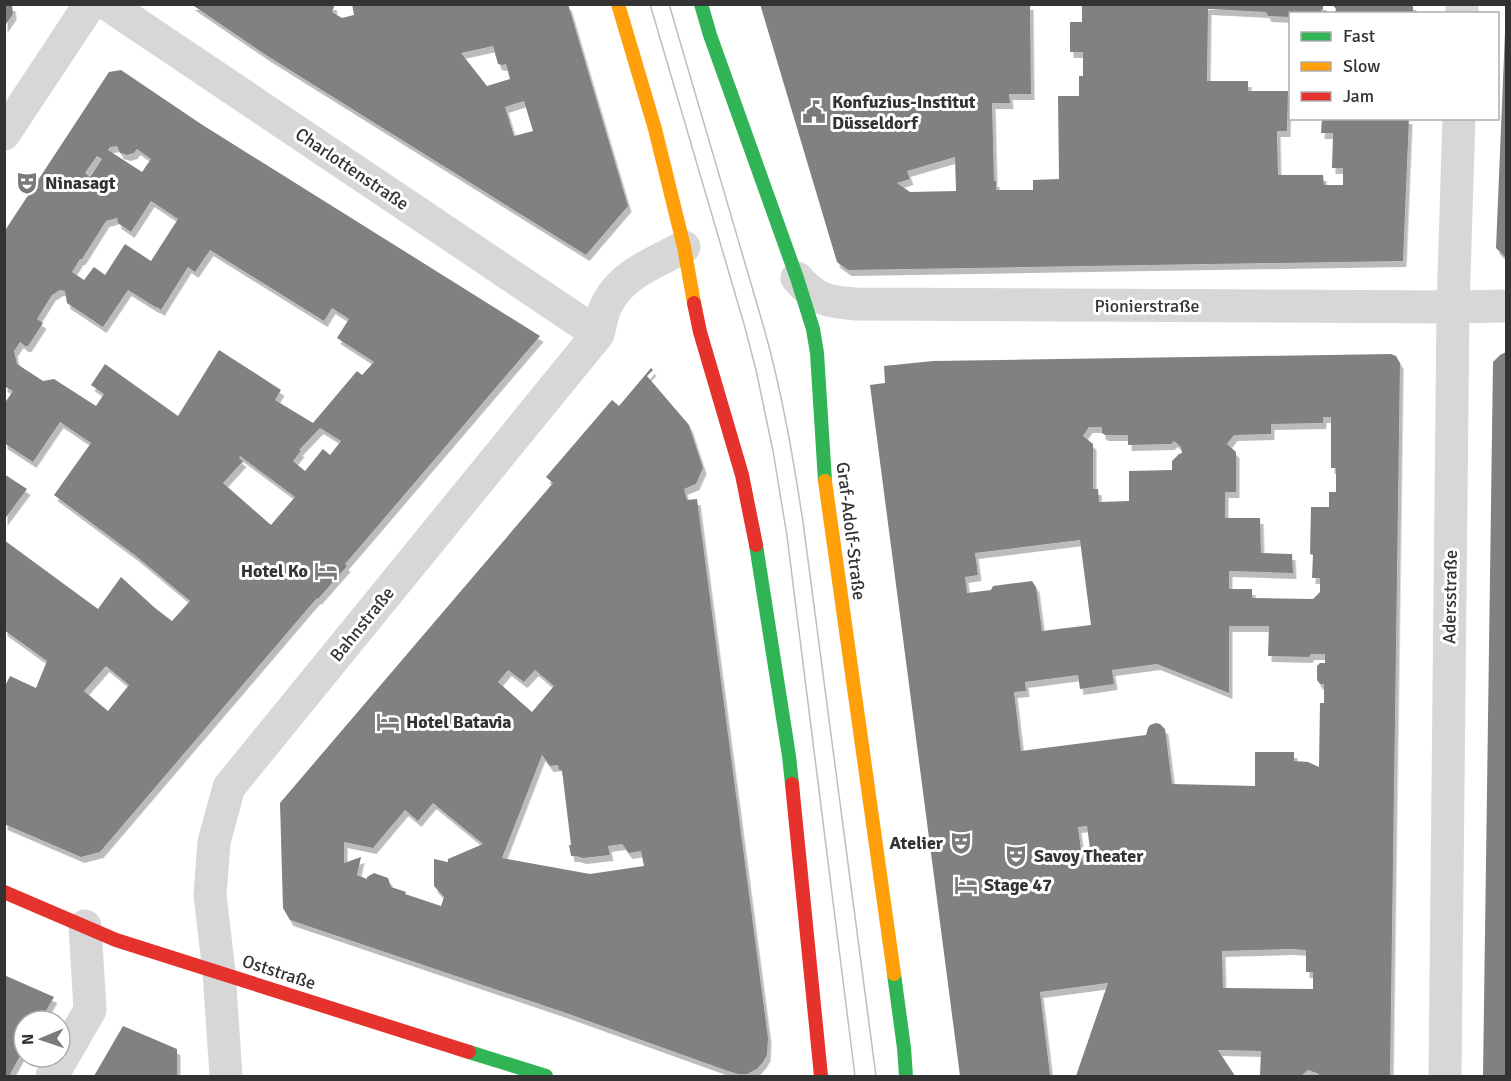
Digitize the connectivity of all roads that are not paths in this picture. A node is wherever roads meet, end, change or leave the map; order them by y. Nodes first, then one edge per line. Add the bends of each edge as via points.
1 (90, 4) edge
2 (107, 4) edge
3 (618, 4) edge
4 (701, 4) edge
5 (1459, 120) edge
6 (4, 134) edge
7 (684, 247) junction
8 (797, 278) junction
9 (1506, 306) edge
10 (1453, 307) junction
11 (598, 334) junction
12 (4, 892) edge
13 (86, 926) junction
14 (219, 972) junction
15 (52, 1077) edge
16 (226, 1077) edge
17 (546, 1077) edge
18 (821, 1077) edge
19 (906, 1077) edge
20 (1445, 1077) edge

1 - 6 street
2 - 11 street, Charlottenstraße
3 - 7 main road
4 - 8 main road, Graf-Adolf-Straße
5 - 10 street, Adersstraße
7 - 11 street, Bahnstraße via 639,270 617,288 606,304
7 - 18 main road via 700,332 742,475 757,548 789,756
8 - 10 street, Pionierstraße via 808,291 820,297 856,304
8 - 19 main road, Graf-Adolf-Straße via 817,353 824,471
9 - 10 street, Pionierstraße
10 - 20 street, Adersstraße
11 - 14 street, Bahnstraße via 229,787 214,842 210,895
12 - 13 main road, Oststraße
13 - 14 main road, Oststraße via 116,940
13 - 15 street via 90,1010
14 - 16 street, Bahnstraße
14 - 17 main road, Oststraße

